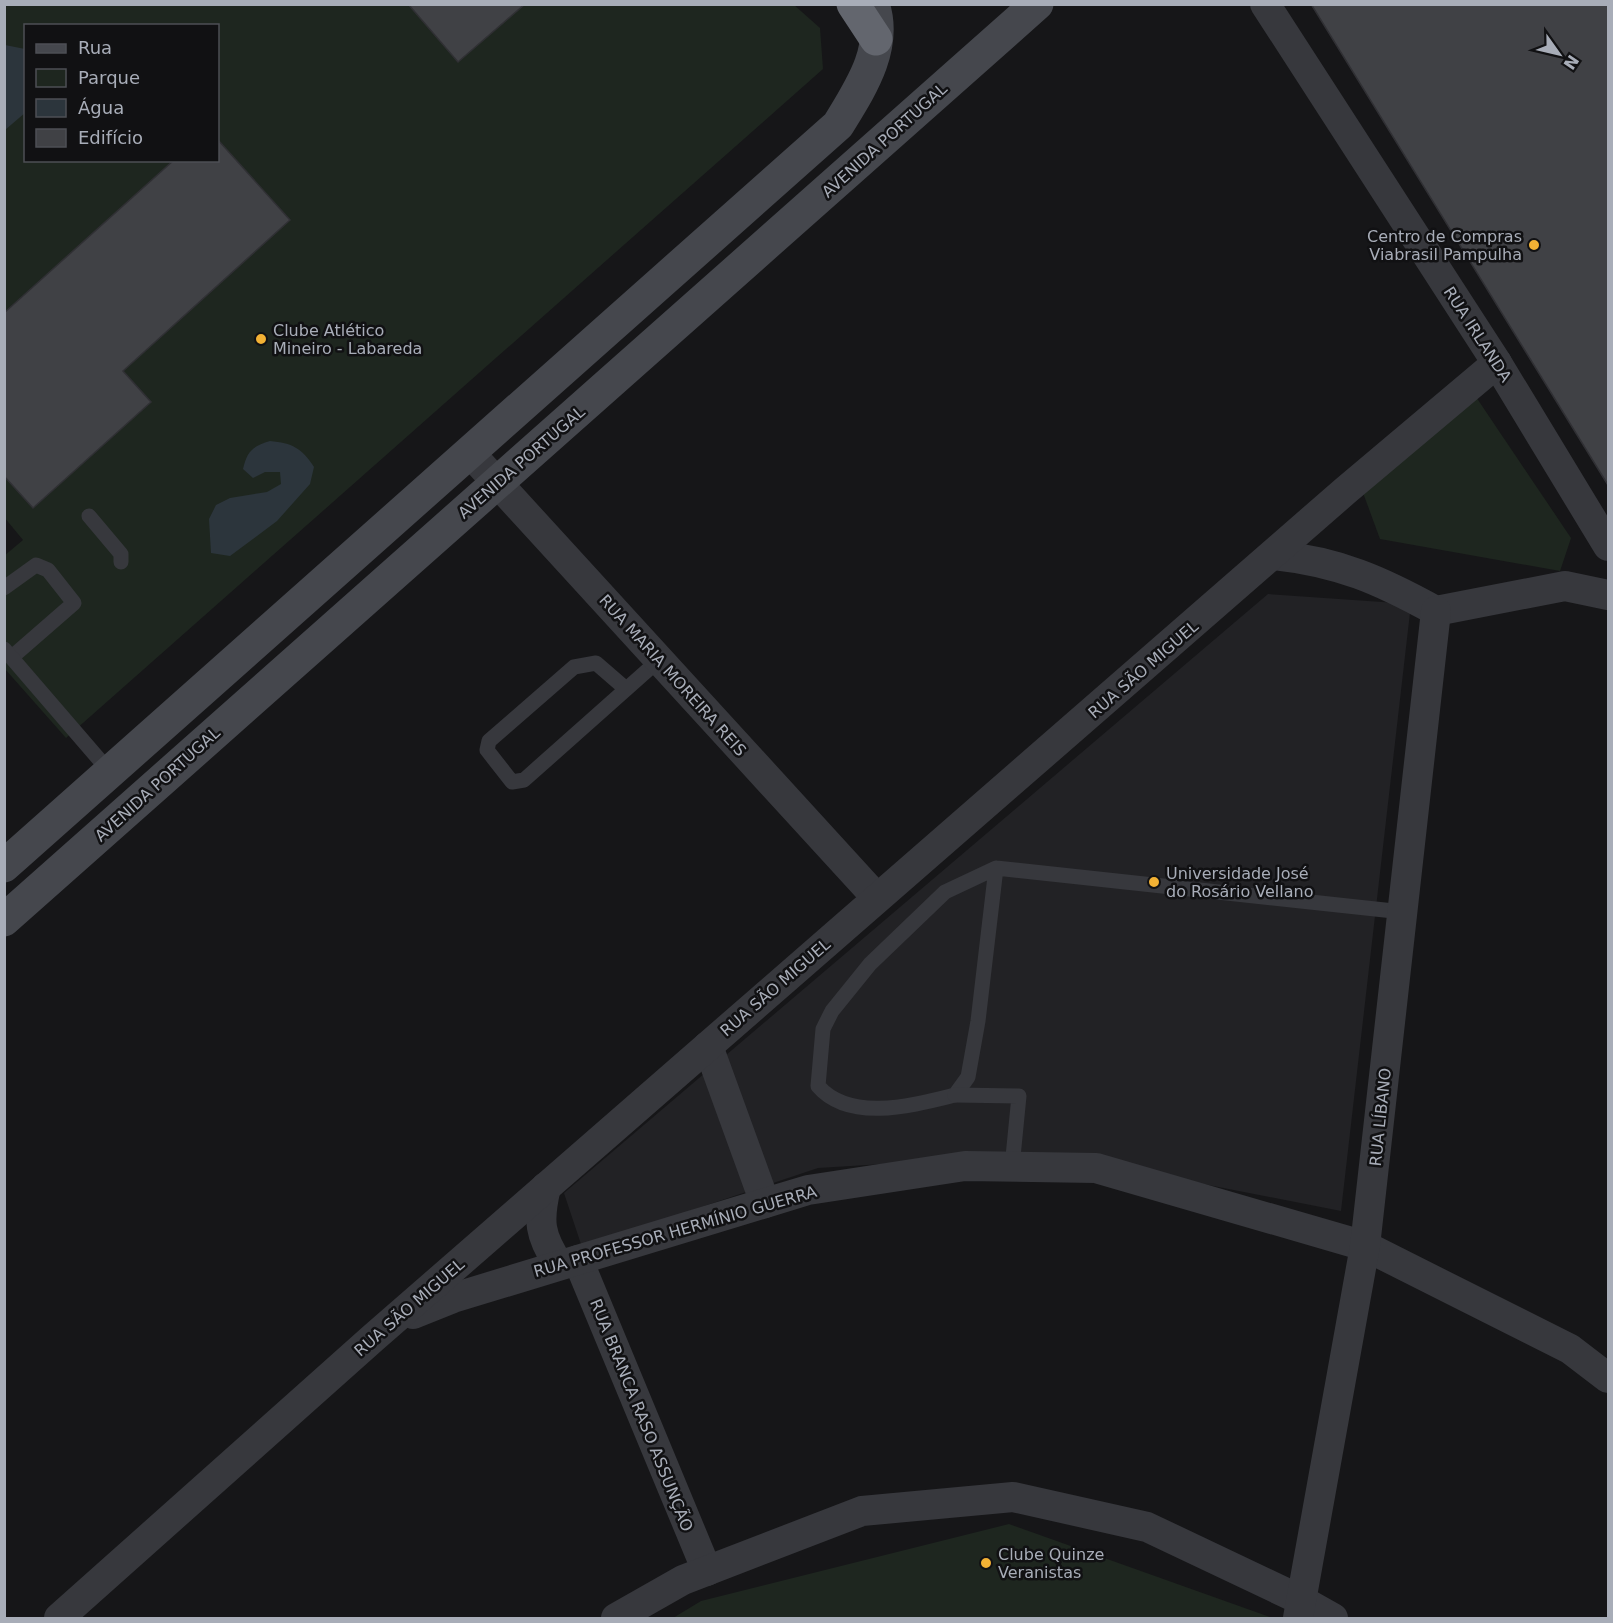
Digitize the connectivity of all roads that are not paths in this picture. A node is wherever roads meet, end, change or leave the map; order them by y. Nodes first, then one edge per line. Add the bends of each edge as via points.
1 (853, 4) edge
2 (873, 4) edge
3 (1037, 4) edge
4 (1265, 4) edge
5 (876, 39) junction
6 (1497, 363) junction
7 (470, 453) junction
8 (498, 483) junction
9 (89, 516) dead end
10 (1608, 546) edge
11 (1274, 555) junction
12 (121, 562) dead end
13 (4, 588) edge
14 (1608, 595) edge
15 (1436, 611) junction
16 (8, 653) edge
17 (659, 660) junction
18 (626, 689) junction
19 (110, 772) junction
20 (4, 866) edge
21 (996, 868) junction
22 (877, 898) junction
23 (1403, 912) junction
24 (4, 920) edge
25 (708, 1046) junction
26 (955, 1095) junction
27 (1012, 1167) junction
28 (546, 1187) junction
29 (765, 1203) junction
30 (1365, 1246) junction
31 (569, 1262) junction
32 (388, 1325) junction
33 (1608, 1378) edge
34 (706, 1571) junction
35 (1300, 1609) edge
36 (59, 1618) edge
37 (616, 1618) edge
38 (1333, 1618) edge

1 - 5 highway
2 - 5 main road via 877,15
3 - 8 main road, AVENIDA PORTUGAL
4 - 6 street, RUA IRLANDA
5 - 7 main road via 868,76 838,125
6 - 10 street, RUA IRLANDA
6 - 11 street, RUA SÃO MIGUEL
7 - 8 street, RUA MARIA MOREIRA REIS
7 - 19 main road
8 - 17 street, RUA MARIA MOREIRA REIS
8 - 24 main road, AVENIDA PORTUGAL
9 - 12 lane via 121,554
11 - 15 street via 1313,559 1384,582
11 - 22 street, RUA SÃO MIGUEL
13 - 16 lane via 36,565 48,570 74,603
14 - 15 street via 1565,586
15 - 23 street, RUA LÍBANO
16 - 19 lane
17 - 18 lane
17 - 22 street, RUA MARIA MOREIRA REIS
18 - 18 lane via 524,780 512,782 486,750 489,741 574,667 596,663
19 - 20 main road
21 - 23 lane
21 - 26 lane via 968,1077
21 - 26 lane via 945,892 870,964 832,1011 823,1029 818,1086 855,1107 910,1106
22 - 25 street, RUA SÃO MIGUEL
23 - 30 street, RUA LÍBANO
25 - 28 street, RUA SÃO MIGUEL
25 - 29 street
26 - 27 lane via 1019,1096
27 - 29 street, RUA PROFESSOR HERMÍNIO GUERRA via 965,1166 808,1190
27 - 30 street, RUA PROFESSOR HERMÍNIO GUERRA via 1096,1168
28 - 31 street, RUA BRANCA RASO ASSUNÇÃO via 539,1217 548,1248
28 - 32 street, RUA SÃO MIGUEL
29 - 31 street, RUA PROFESSOR HERMÍNIO GUERRA
30 - 33 street, RUA PROFESSOR HERMÍNIO GUERRA via 1570,1349
30 - 35 street, RUA LÍBANO
31 - 32 street, RUA PROFESSOR HERMÍNIO GUERRA via 453,1298
31 - 34 street, RUA BRANCA RASO ASSUNÇÃO
32 - 36 street, RUA SÃO MIGUEL
34 - 35 street via 862,1511 1013,1497 1147,1527
34 - 37 street
35 - 38 street

